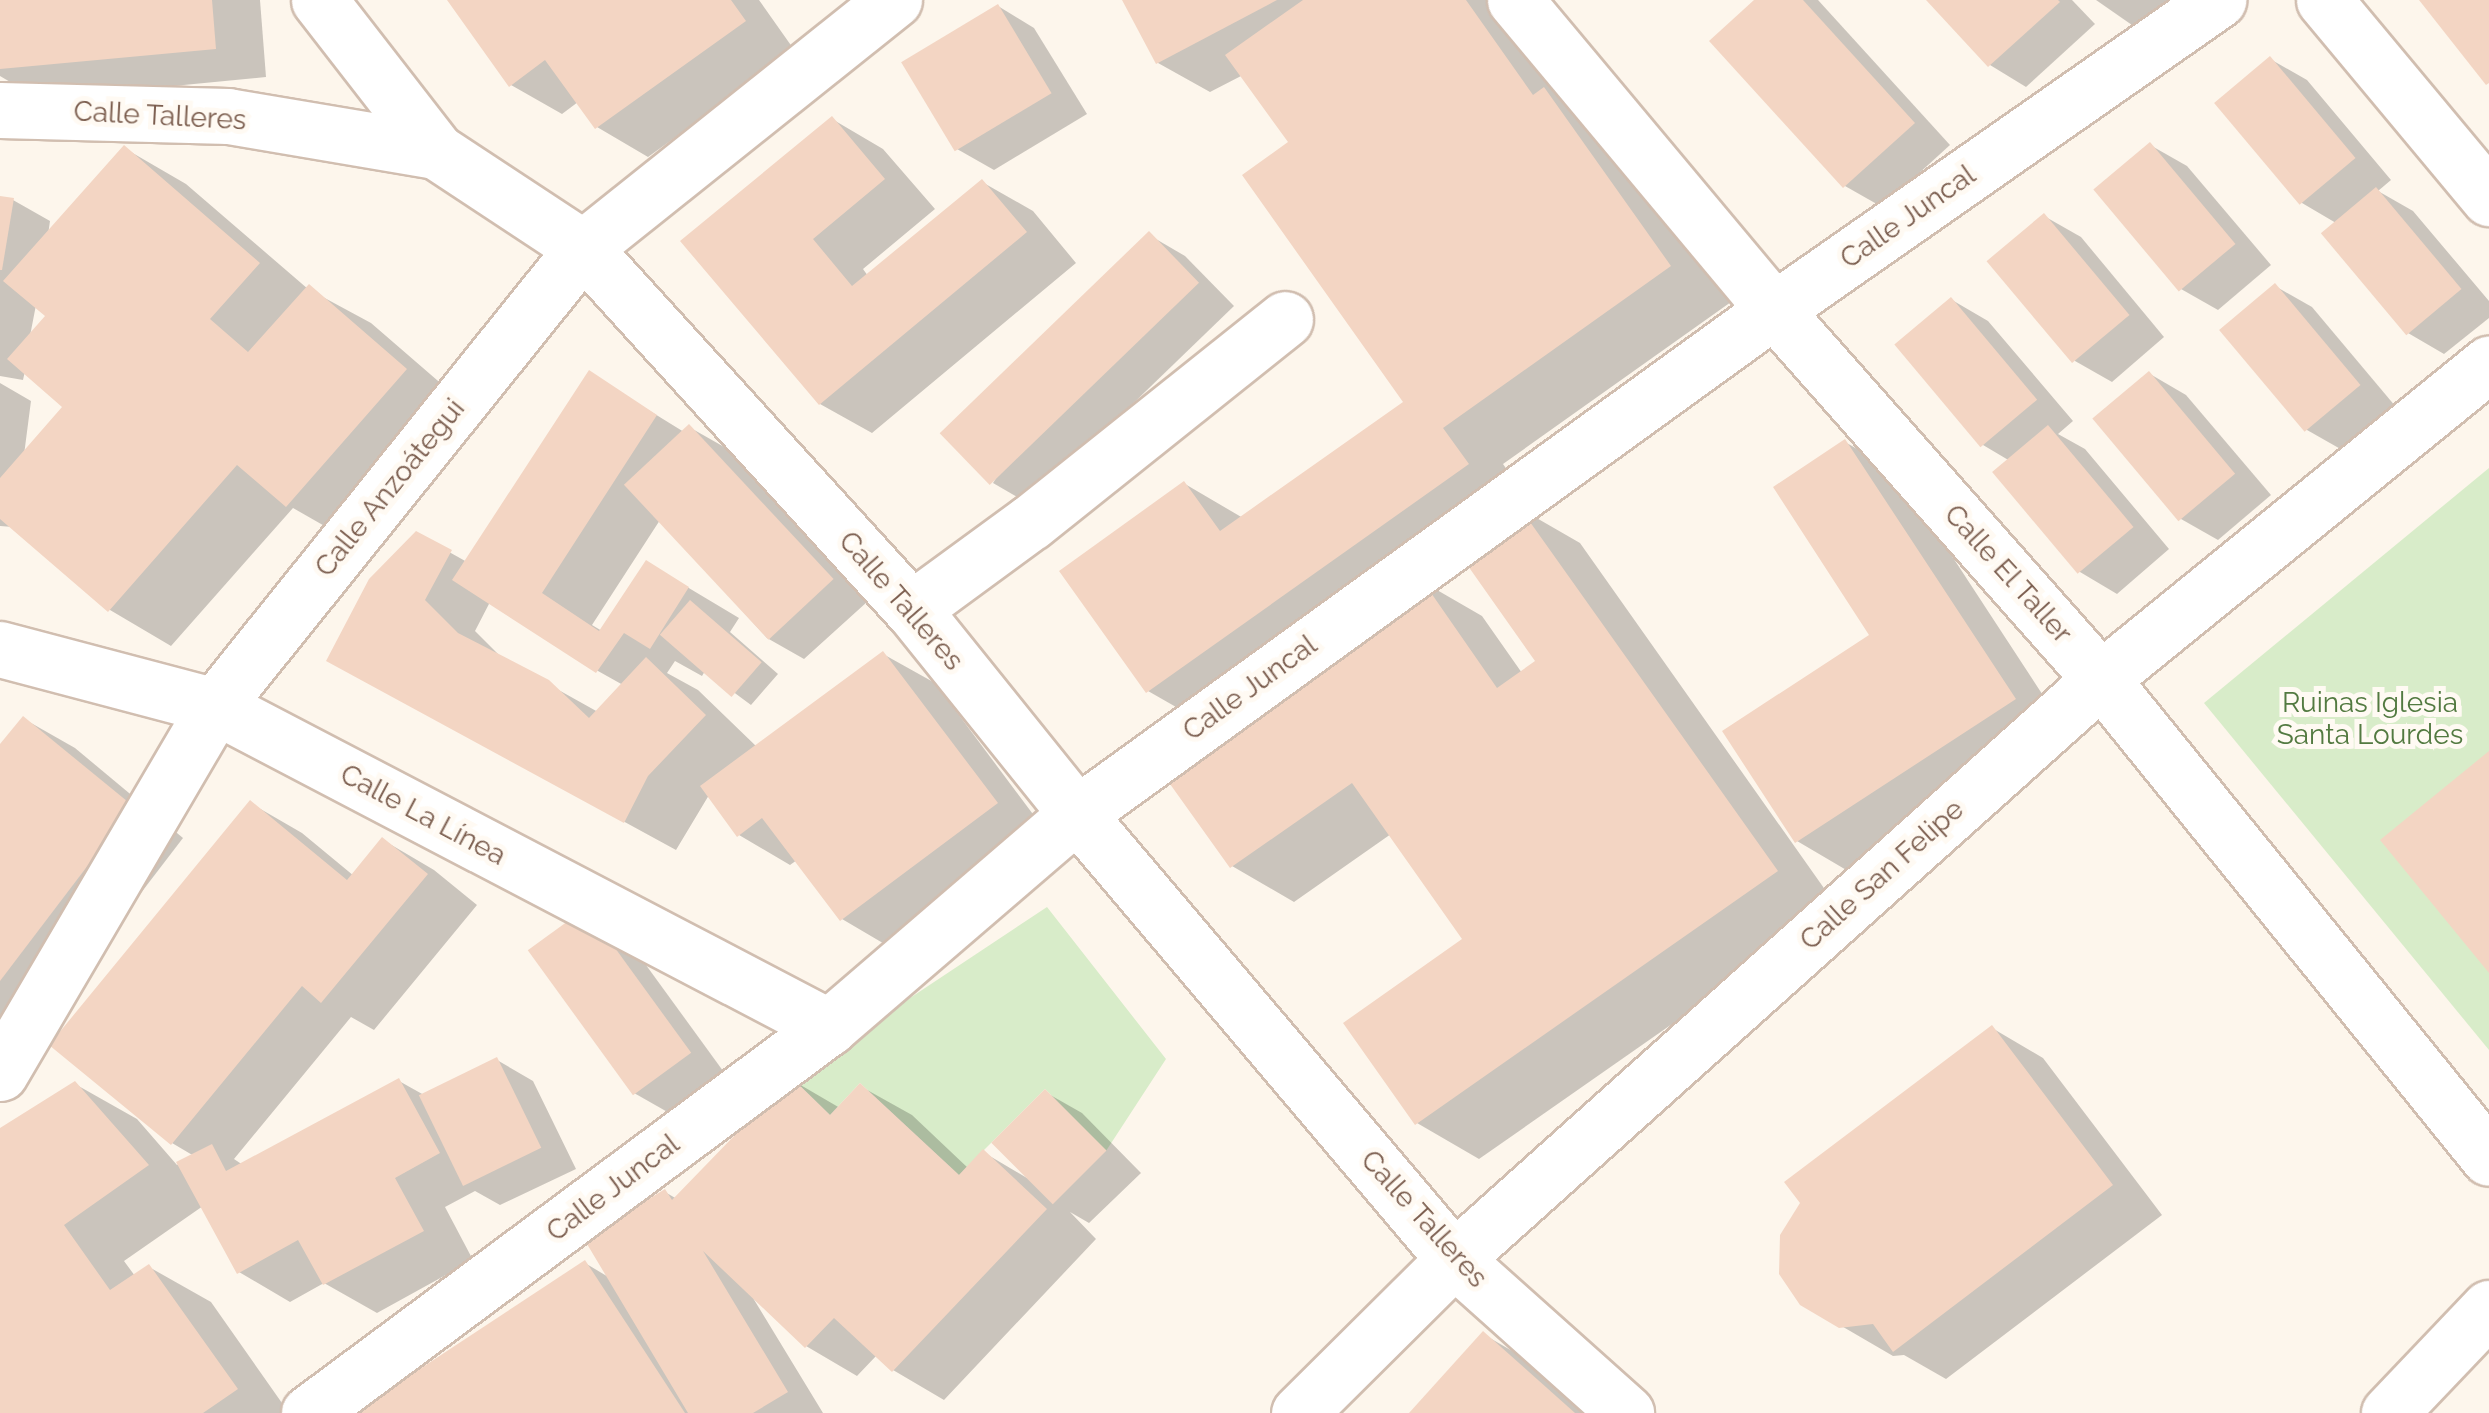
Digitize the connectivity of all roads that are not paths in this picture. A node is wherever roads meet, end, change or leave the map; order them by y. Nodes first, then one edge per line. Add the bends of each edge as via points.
1 (320, 0) edge
2 (894, 0) edge
3 (1515, 0) edge
4 (2218, 0) edge
5 (2324, 0) edge
6 (0, 110) edge
7 (436, 152) junction
8 (2489, 198) edge
9 (583, 248) junction
10 (1774, 310) junction
11 (1285, 319) dead end
12 (2489, 364) edge
13 (912, 610) junction
14 (0, 650) edge
15 (2101, 679) junction
16 (215, 706) junction
17 (1078, 814) junction
18 (829, 1027) junction
19 (0, 1072) edge
20 (2489, 1158) edge
21 (1454, 1259) junction
22 (2489, 1308) edge
23 (309, 1413) edge
24 (1299, 1413) edge
25 (1626, 1413) edge
26 (2389, 1413) edge

1 - 7 street
2 - 9 street, Calle Anzoátegui
3 - 10 street, Calle El Taller
4 - 10 street, Calle Juncal
5 - 8 street
6 - 7 street, Calle Talleres via 228,116
7 - 9 street, Calle Talleres
9 - 13 street, Calle Talleres
9 - 16 street, Calle Anzoátegui
10 - 15 street, Calle El Taller
10 - 17 street, Calle Juncal
11 - 13 street
12 - 15 street, Calle San Felipe
13 - 17 street, Calle Talleres
14 - 16 street, Calle La Línea
15 - 20 street, Calle El Taller
15 - 21 street, Calle San Felipe
16 - 18 street, Calle La Línea
16 - 19 street, Calle Anzoátegui
17 - 18 street, Calle Juncal
17 - 21 street, Calle Talleres
18 - 23 street, Calle Juncal
21 - 24 street, Calle San Felipe
21 - 25 street, Calle Talleres
22 - 26 street

